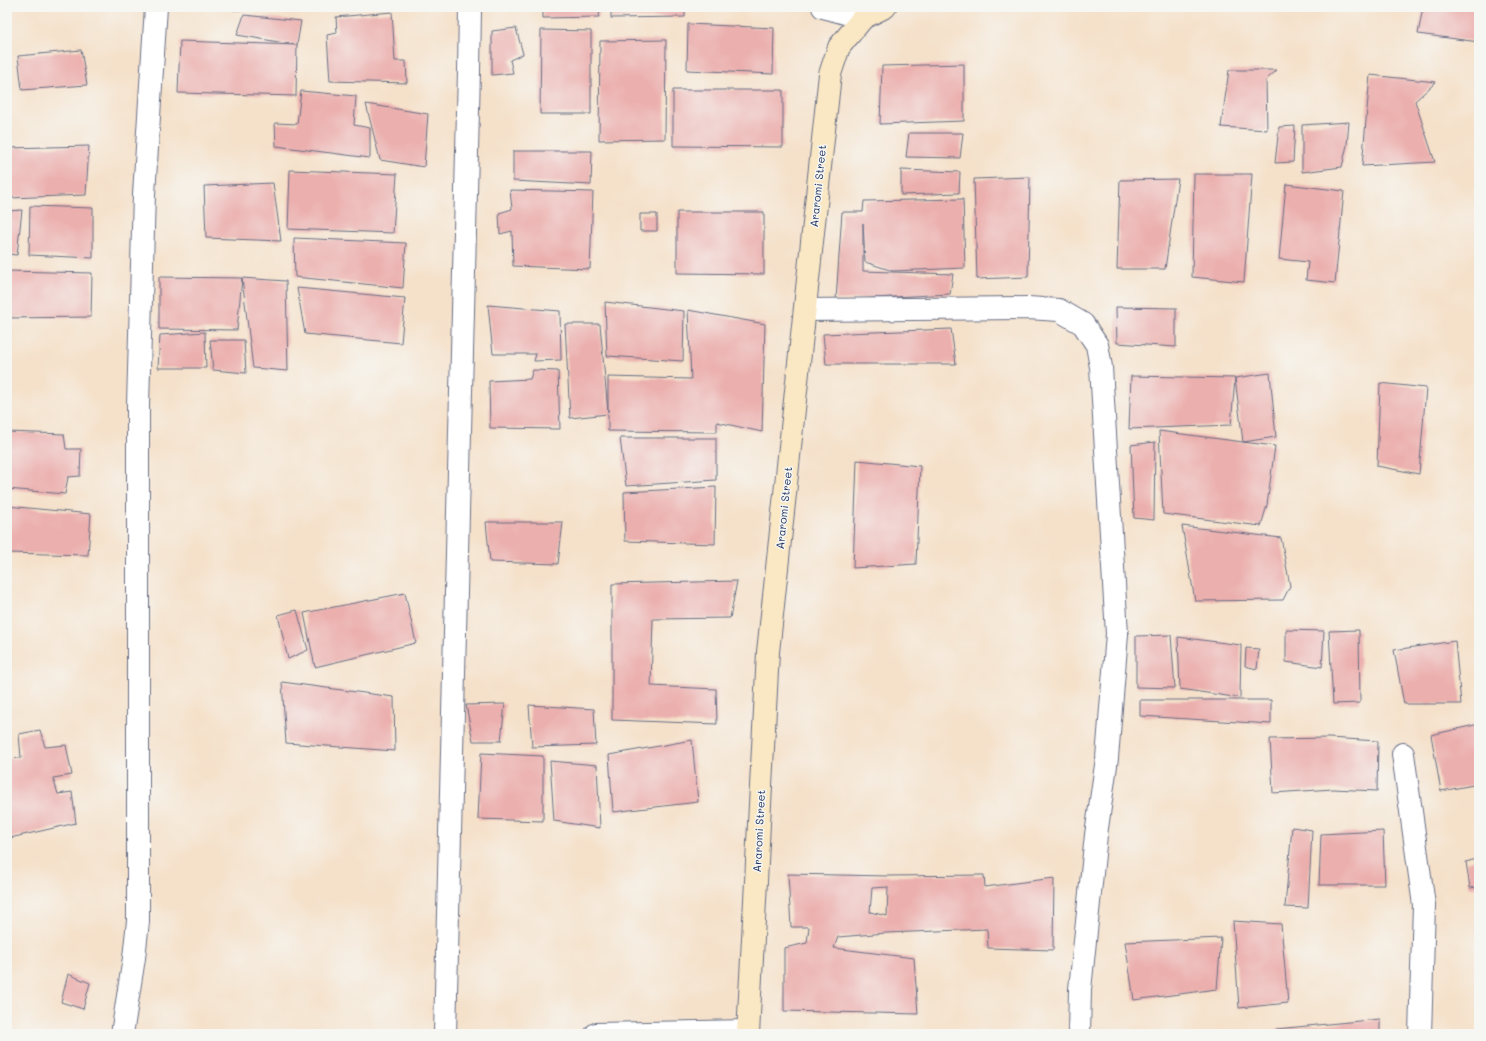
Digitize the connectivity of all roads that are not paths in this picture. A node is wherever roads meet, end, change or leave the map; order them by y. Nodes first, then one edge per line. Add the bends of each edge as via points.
1 (156, 7) edge
2 (470, 7) edge
3 (823, 7) edge
4 (885, 7) edge
5 (863, 18) junction
6 (805, 310) junction
7 (1404, 754) dead end
8 (748, 1033) edge
9 (122, 1034) edge
10 (444, 1034) edge
11 (596, 1034) edge
12 (1079, 1034) edge
13 (1420, 1034) edge

1 - 9 street via 144,194 138,405 138,922
2 - 10 street
3 - 5 street
4 - 5 street, Araromi Street
5 - 6 street, Araromi Street via 839,48 830,74
6 - 8 street, Araromi Street via 768,652
6 - 12 street via 1059,310 1083,324 1097,345 1101,367 1117,634 1080,989
7 - 13 street via 1424,905
8 - 11 street

